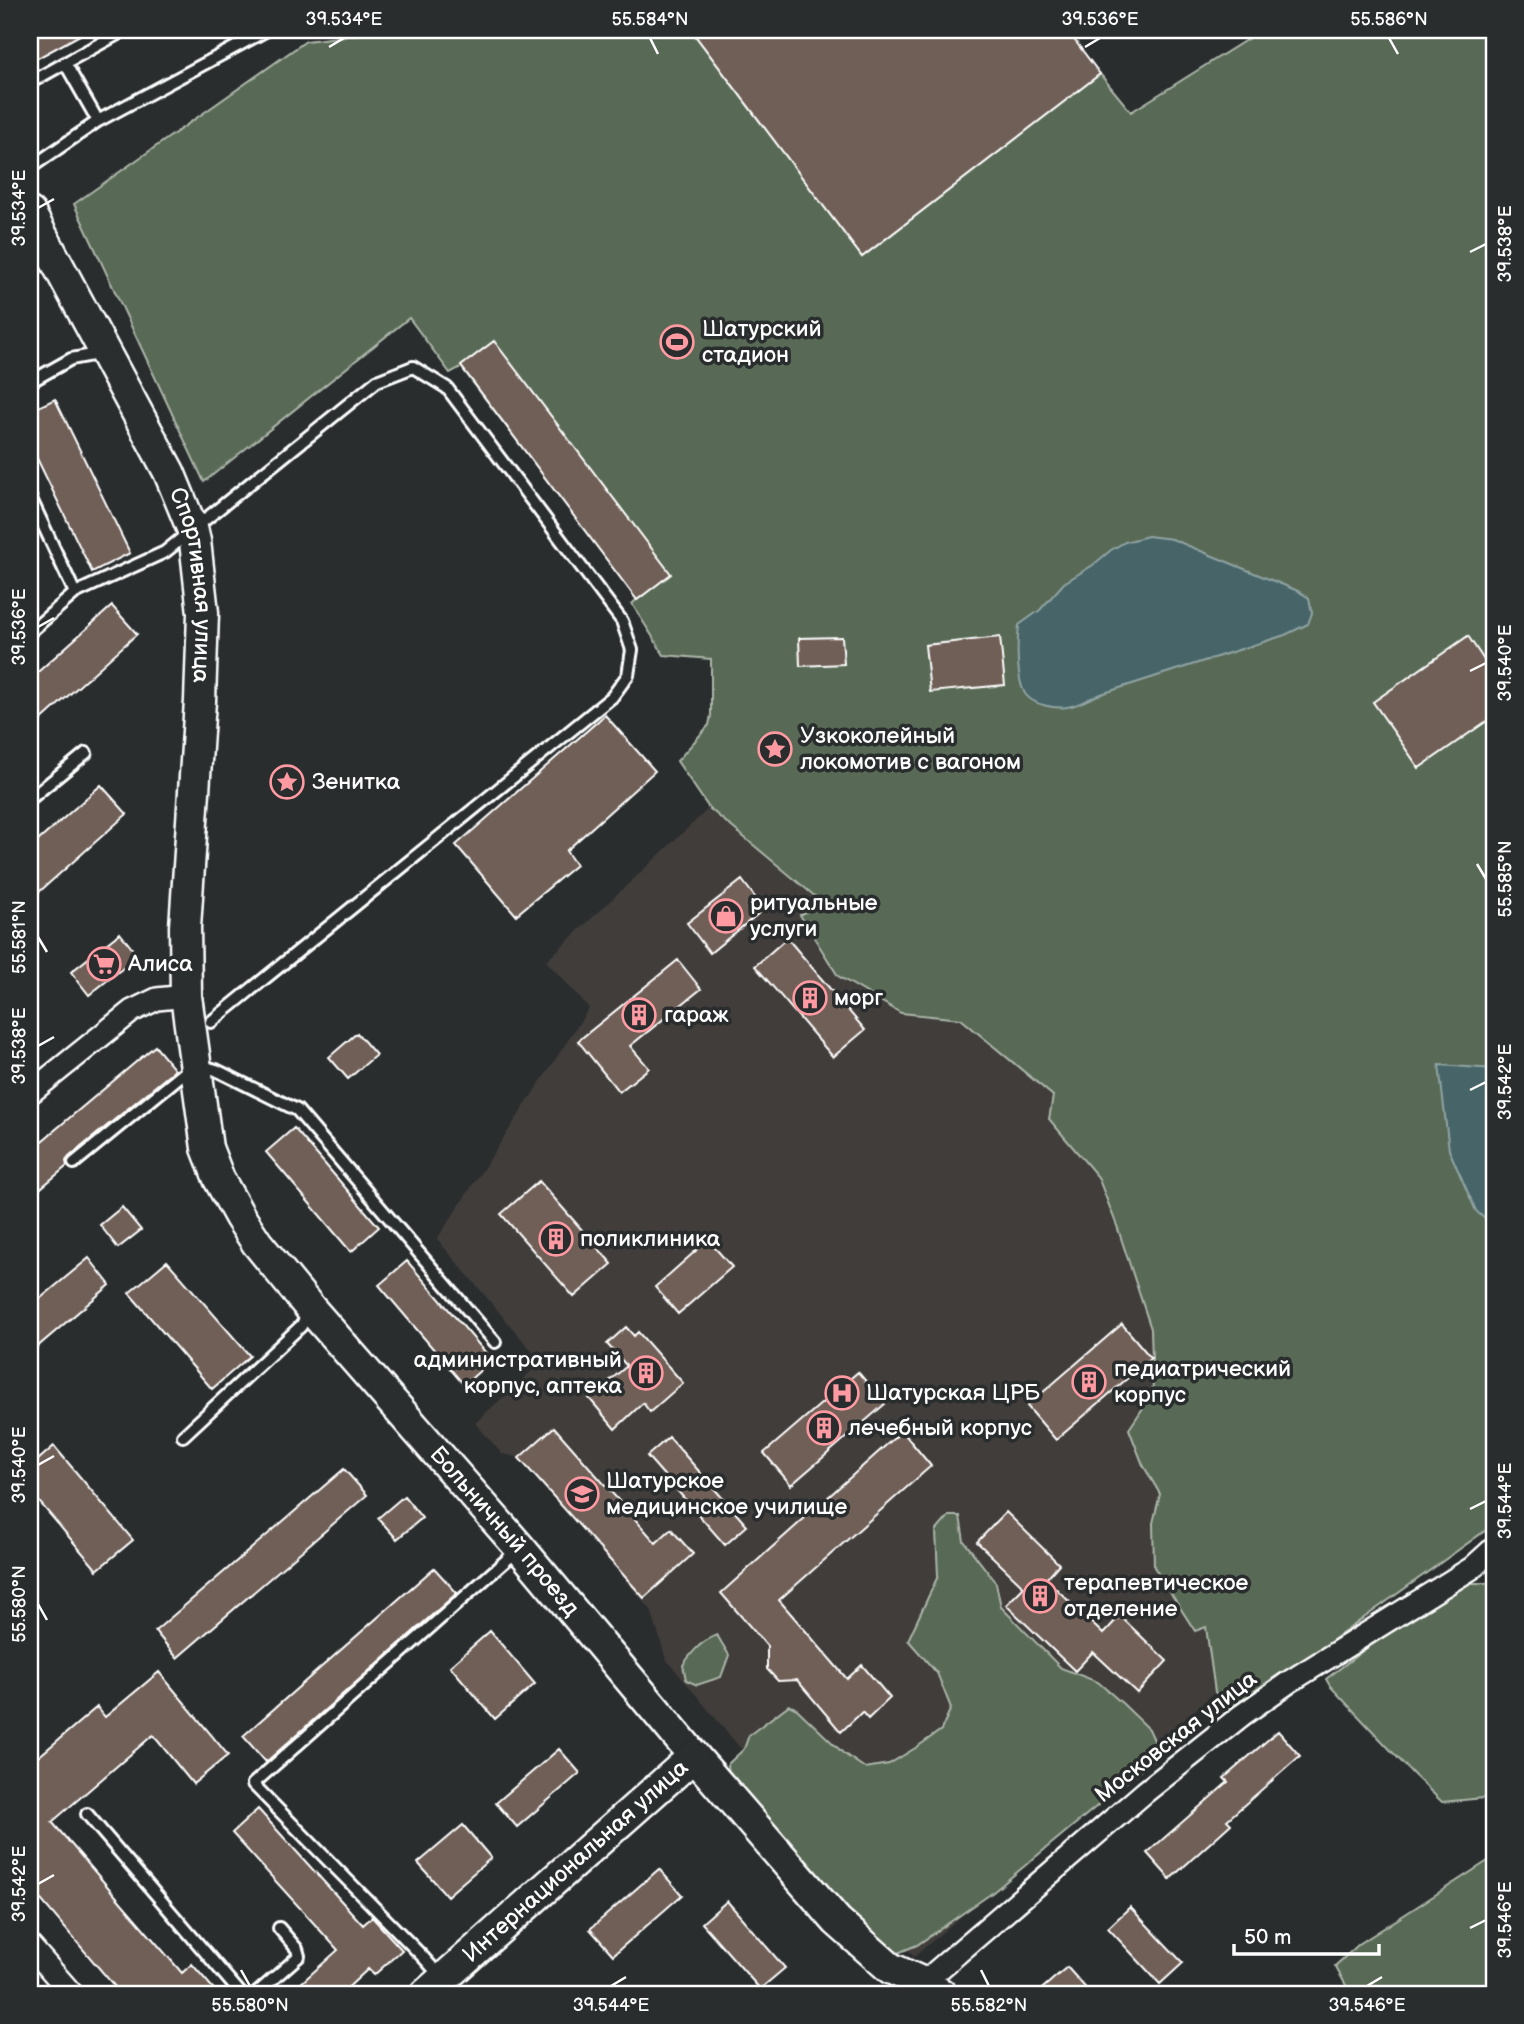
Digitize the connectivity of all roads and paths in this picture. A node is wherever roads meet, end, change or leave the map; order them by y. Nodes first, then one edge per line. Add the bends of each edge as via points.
1 (125, 30) edge
2 (267, 30) edge
3 (65, 63) junction
4 (33, 81) dead end
5 (98, 121) junction
6 (30, 168) edge
7 (30, 213) edge
8 (106, 352) junction
9 (30, 382) edge
10 (30, 497) edge
11 (192, 528) junction
12 (75, 593) junction
13 (30, 632) edge
14 (86, 753) dead end
15 (30, 799) edge
16 (186, 996) junction
17 (211, 1022) dead end
18 (195, 1064) junction
19 (30, 1093) edge
20 (74, 1163) dead end
21 (311, 1309) junction
22 (495, 1342) dead end
23 (183, 1436) dead end
24 (520, 1548) junction
25 (1494, 1548) edge
26 (694, 1756) junction
27 (87, 1814) dead end
28 (279, 1928) dead end
29 (30, 1946) edge
30 (434, 1987) edge
31 (924, 1990) edge
32 (72, 1994) edge
33 (241, 1994) edge
34 (256, 1994) edge

1 - 3 lane
2 - 5 lane
3 - 4 lane
3 - 5 lane
5 - 6 lane
7 - 8 street, Спортивная улица
8 - 9 lane via 71,359
8 - 11 street, Спортивная улица via 169,472
10 - 12 lane
11 - 12 lane via 165,552
11 - 16 street, Спортивная улица via 203,613 185,927
11 - 17 lane via 377,381 413,366 447,388 622,621 632,650 628,675 612,697
12 - 13 lane
14 - 15 lane
16 - 18 street, Больничный проезд
16 - 19 street via 157,999 132,1010
18 - 20 lane
18 - 21 street, Больничный проезд via 207,1148 219,1179 257,1243
18 - 22 lane via 298,1110
21 - 23 lane via 301,1326
21 - 24 street, Больничный проезд
24 - 26 street, Больничный проезд
24 - 30 lane via 253,1784 424,1957
25 - 31 street, Московская улица via 1472,1568 1242,1715 1134,1801
26 - 30 street, Интернациональная улица
26 - 31 street, Больничный проезд via 837,1922 890,1968
27 - 33 lane
28 - 34 lane via 299,1956
29 - 32 street

